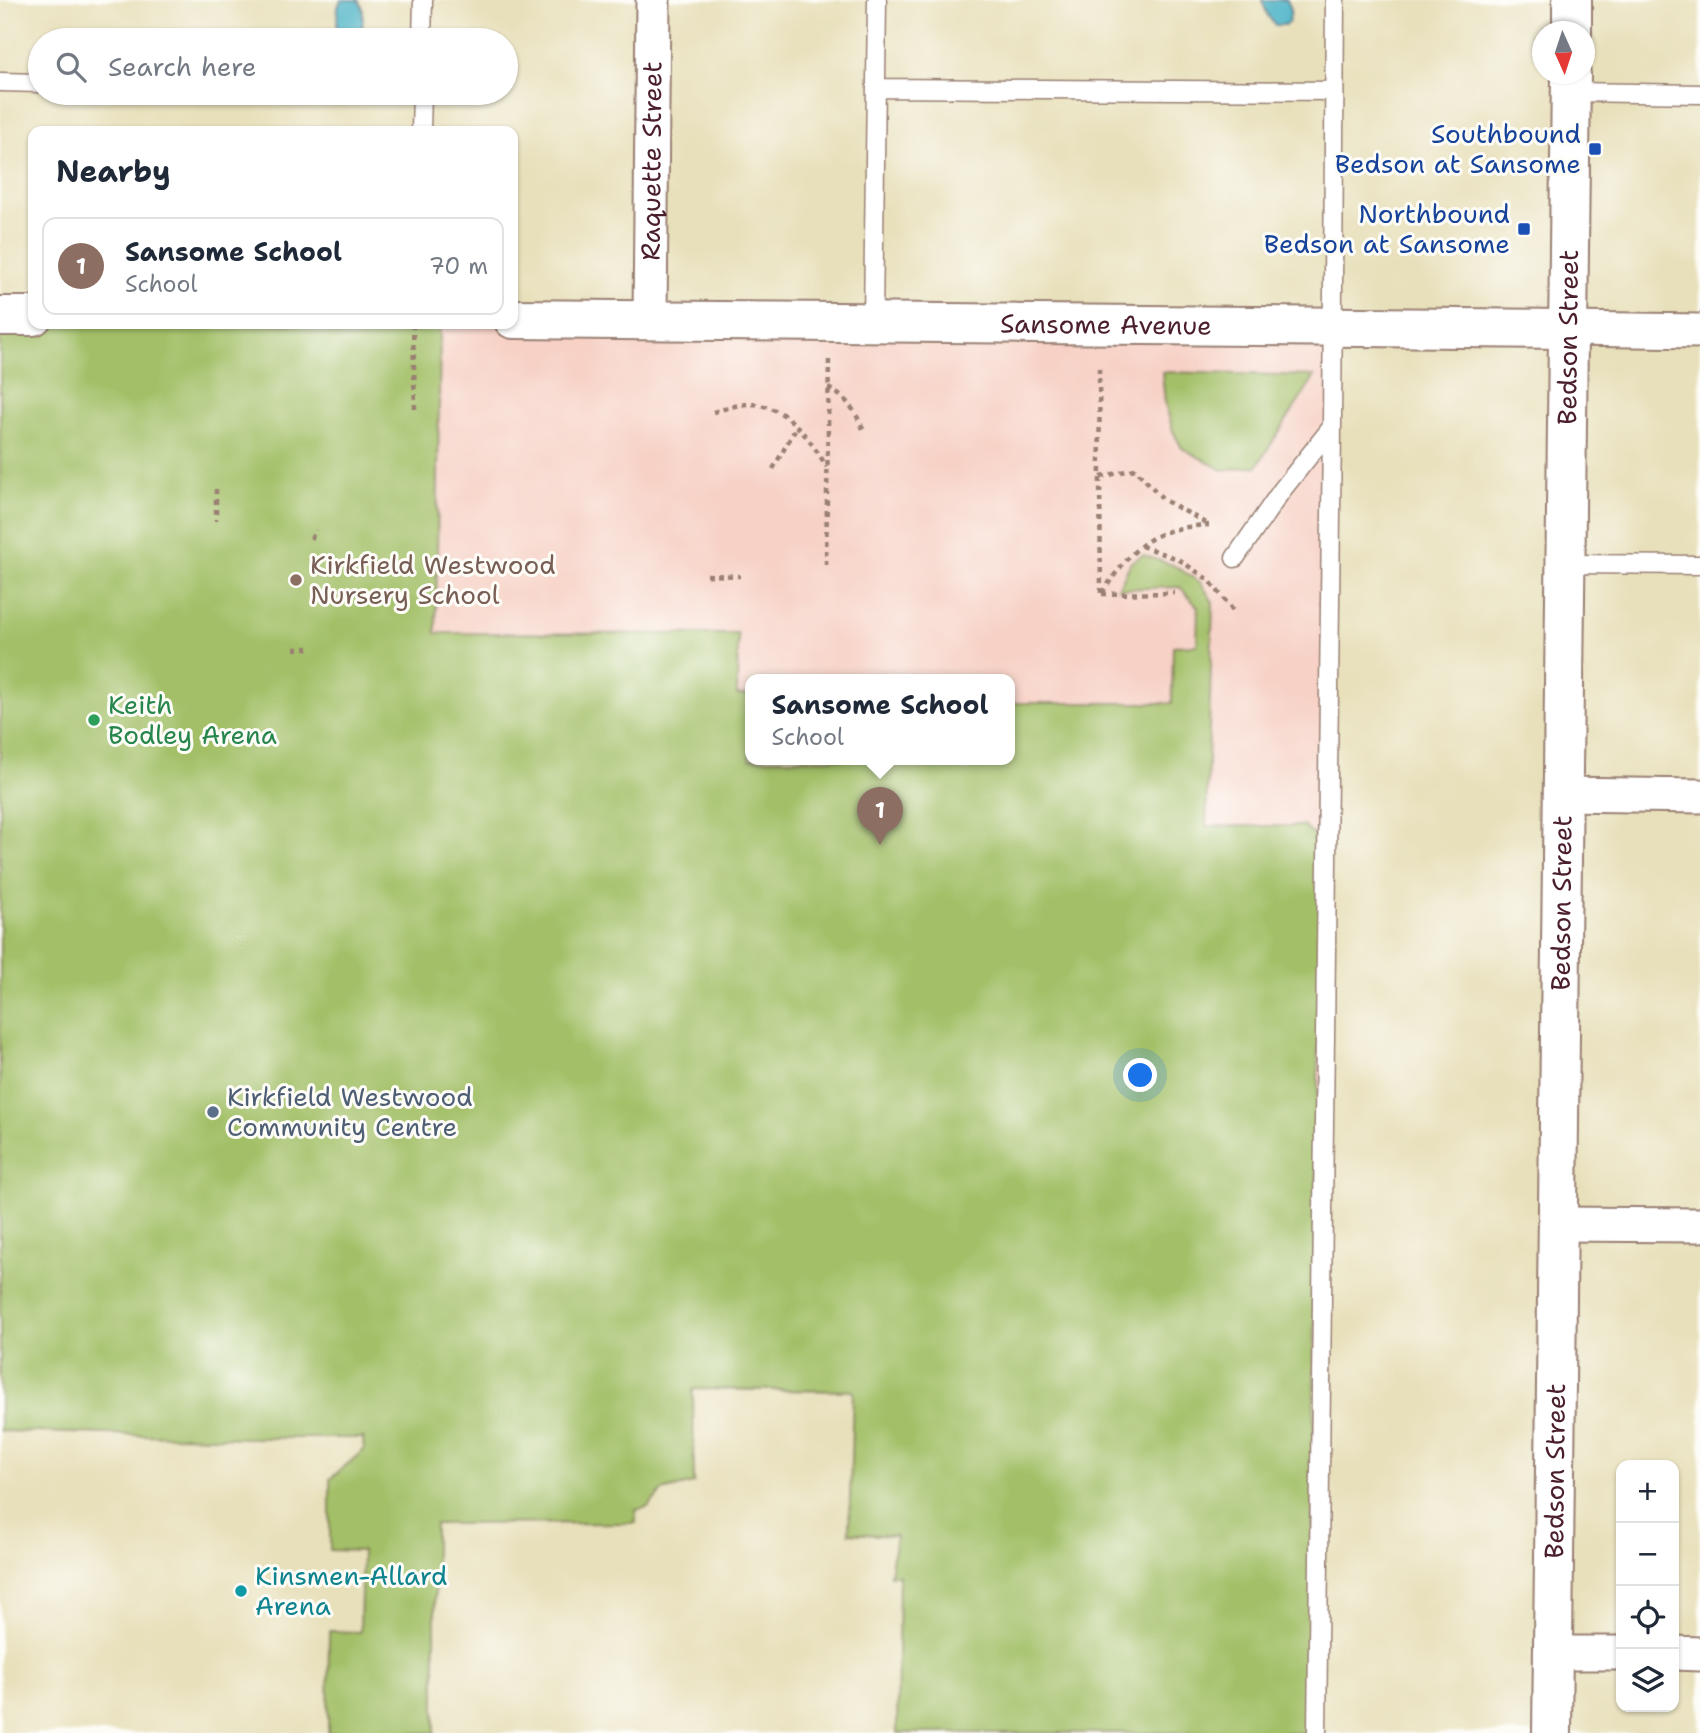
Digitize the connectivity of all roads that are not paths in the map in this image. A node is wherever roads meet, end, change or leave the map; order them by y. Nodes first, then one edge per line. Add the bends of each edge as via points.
1 (423, 0) edge
2 (653, 0) edge
3 (877, 0) edge
4 (1335, 0) edge
5 (1572, 0) edge
6 (1572, 21) edge
7 (422, 28) edge
8 (0, 82) edge
9 (28, 83) edge
10 (1571, 84) edge
11 (1583, 84) edge
12 (876, 88) junction
13 (1334, 91) junction
14 (1700, 94) edge
15 (422, 105) edge
16 (421, 126) edge
17 (0, 316) edge
18 (28, 316) edge
19 (518, 319) edge
20 (650, 320) junction
21 (873, 323) junction
22 (1333, 328) junction
23 (1568, 329) junction
24 (1700, 331) edge
25 (1332, 428) junction
26 (1235, 558) dead end
27 (1564, 564) junction
28 (1700, 565) edge
29 (1563, 794) junction
30 (1700, 796) edge
31 (1558, 1224) junction
32 (1700, 1225) edge
33 (1553, 1653) junction
34 (1616, 1653) edge
35 (1679, 1653) edge
36 (1700, 1654) edge
37 (1317, 1733) edge
38 (1552, 1733) edge

1 - 7 lane
2 - 20 street, Raquette Street
3 - 12 lane
4 - 13 lane
5 - 6 street
8 - 9 lane
10 - 23 street, Bedson Street
11 - 14 lane
12 - 13 lane
12 - 21 lane
13 - 22 lane
15 - 16 lane
17 - 18 street
19 - 20 street, Sansome Avenue
20 - 21 street, Sansome Avenue
21 - 22 street, Sansome Avenue
22 - 23 street, Sansome Avenue
22 - 25 lane
23 - 24 street, Sansome Avenue
23 - 27 street, Bedson Street
25 - 26 lane
25 - 37 lane
27 - 28 lane
27 - 29 street, Bedson Street
29 - 30 street
29 - 31 street, Bedson Street
31 - 32 street
31 - 33 street, Bedson Street
33 - 34 street
33 - 38 street, Bedson Street
35 - 36 street

